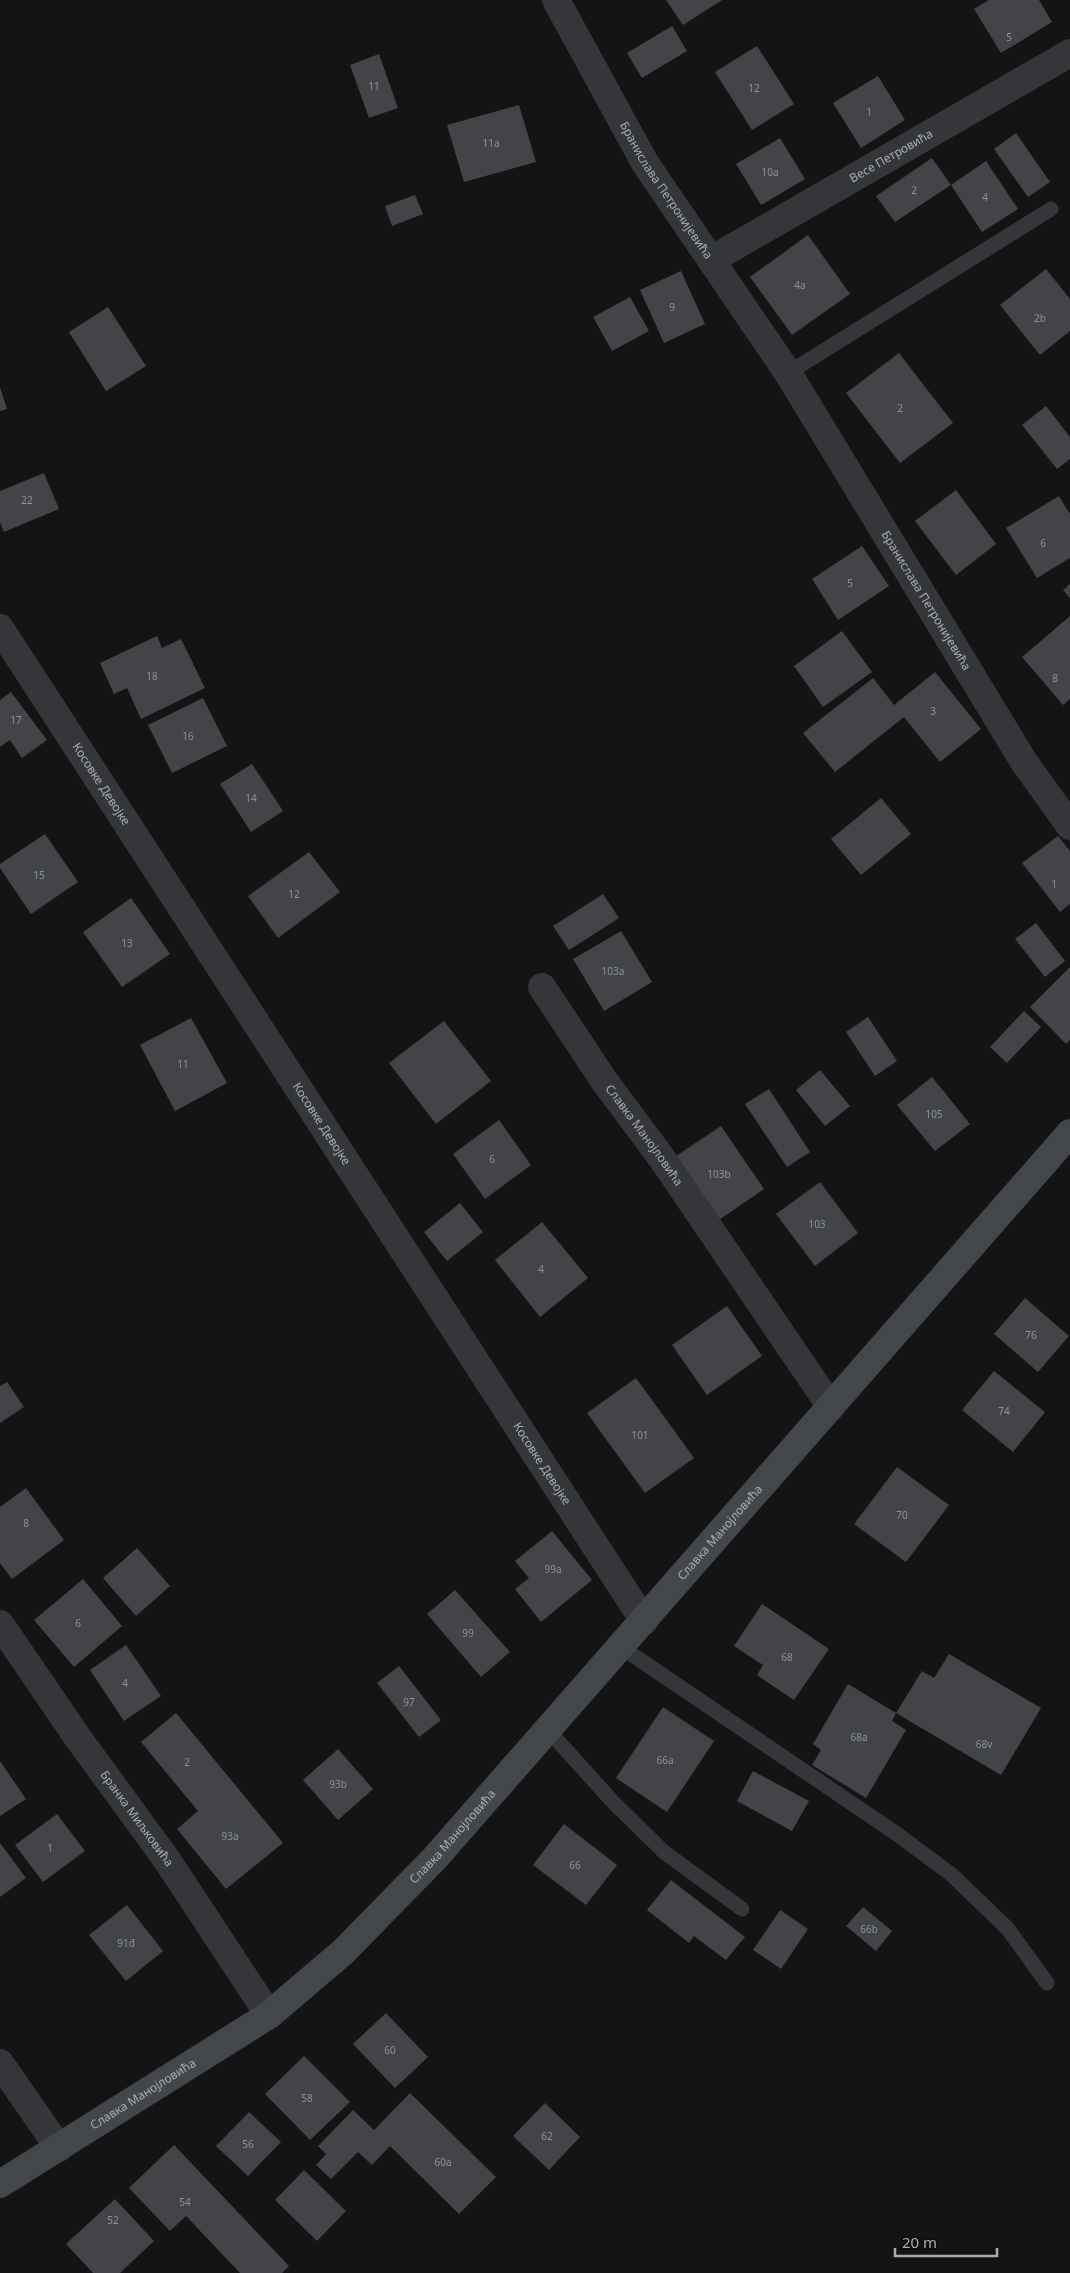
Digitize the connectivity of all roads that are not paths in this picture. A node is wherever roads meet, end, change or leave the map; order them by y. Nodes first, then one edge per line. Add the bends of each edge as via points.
1 (556, 0) edge
2 (1070, 53) edge
3 (1051, 209) dead end
4 (711, 260) junction
5 (788, 373) junction
6 (0, 628) edge
7 (1070, 826) edge
8 (542, 987) dead end
9 (1070, 1133) edge
10 (831, 1407) junction
11 (644, 1621) junction
12 (0, 1624) edge
13 (620, 1648) junction
14 (548, 1730) junction
15 (742, 1909) dead end
16 (1048, 1983) dead end
17 (269, 2015) junction
18 (0, 2062) edge
19 (59, 2148) junction
20 (0, 2184) edge

1 - 4 street, Бранислава Петронијевића via 645,164
2 - 4 street, Весе Петровића
3 - 5 lane
4 - 5 street, Бранислава Петронијевића
5 - 7 street, Бранислава Петронијевића via 1024,762
6 - 11 street, Косовке Девојке
8 - 10 street, Славка Манојловића
9 - 10 main road, Славка Манојловића
10 - 11 main road, Славка Манојловића
11 - 13 main road, Славка Манојловића
12 - 17 street, Бранка Миљковића via 166,1860
13 - 14 main road, Славка Манојловића
13 - 16 lane via 897,1834 952,1875 1008,1929
14 - 15 lane via 613,1802 664,1852
14 - 17 main road, Славка Манојловића via 386,1910 323,1970
17 - 19 main road, Славка Манојловића
18 - 19 street
19 - 20 main road, Славка Манојловића

